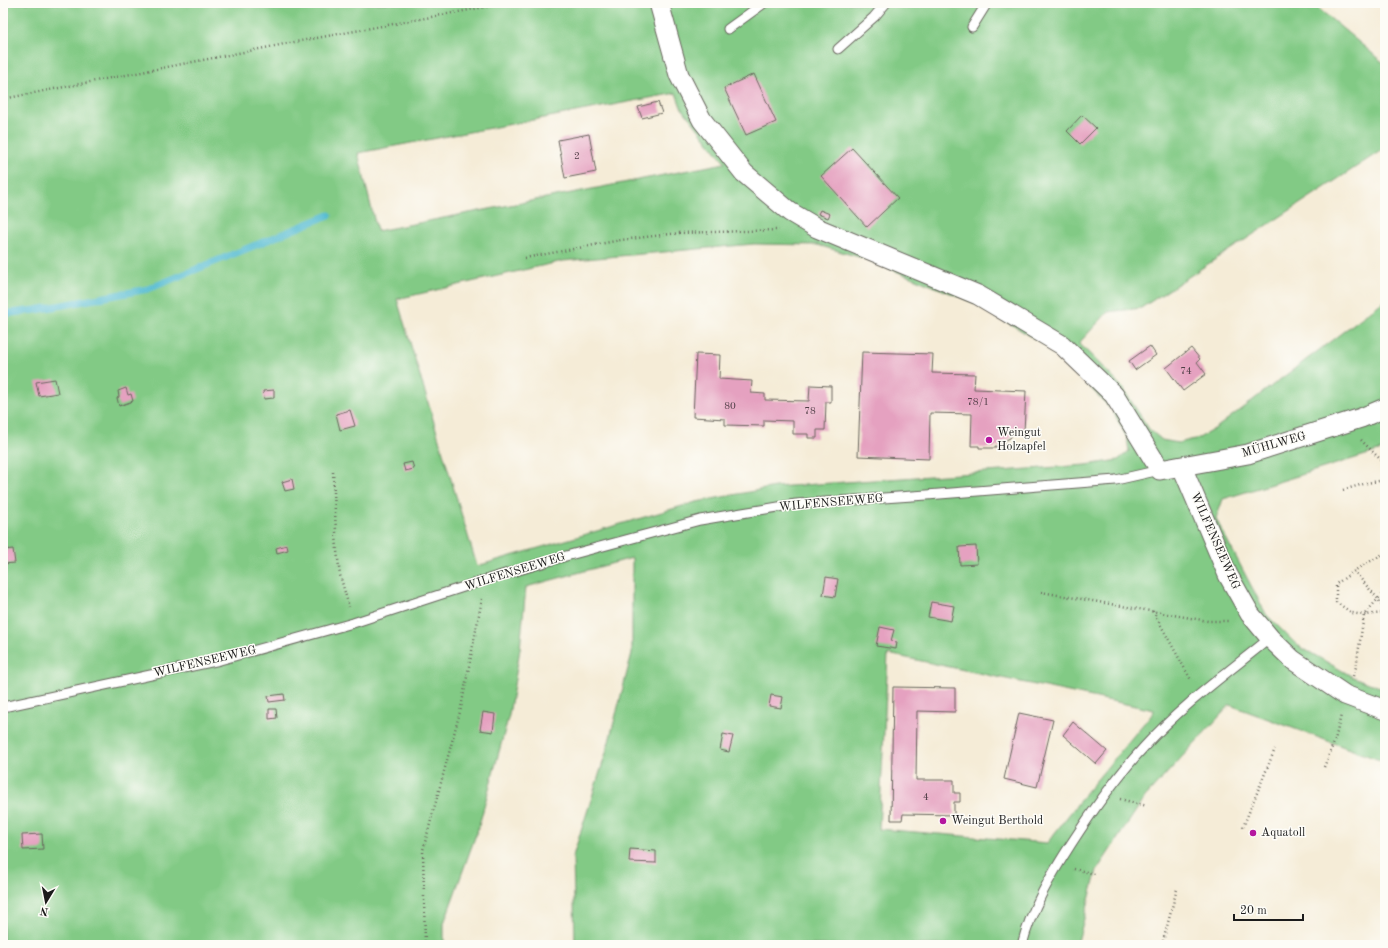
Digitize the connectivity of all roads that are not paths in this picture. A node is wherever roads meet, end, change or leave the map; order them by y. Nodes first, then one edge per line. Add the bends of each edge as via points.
1 (659, 3) edge
2 (886, 3) edge
3 (987, 3) edge
4 (758, 5) edge
5 (972, 27) dead end
6 (728, 29) dead end
7 (838, 49) dead end
8 (1385, 408) edge
9 (1182, 467) junction
10 (1160, 470) junction
11 (1270, 638) junction
12 (3, 707) edge
13 (1385, 710) edge
14 (1022, 945) edge

1 - 10 street via 682,82 702,120 744,173 790,212 817,228 978,296 1062,345 1114,395
2 - 7 lane
3 - 5 lane
4 - 6 lane
8 - 9 street, MÜHLWEG via 1345,424 1248,454
9 - 10 street, MÜHLWEG
9 - 11 street, WILFENSEEWEG via 1228,575 1250,614
10 - 12 lane, WILFENSEEWEG via 1116,480 796,504 700,520 566,556 353,623 220,660
11 - 13 street, WILFENSEEWEG via 1293,660 1345,694
11 - 14 lane via 1199,695 1144,747 1104,795 1058,864 1033,913

